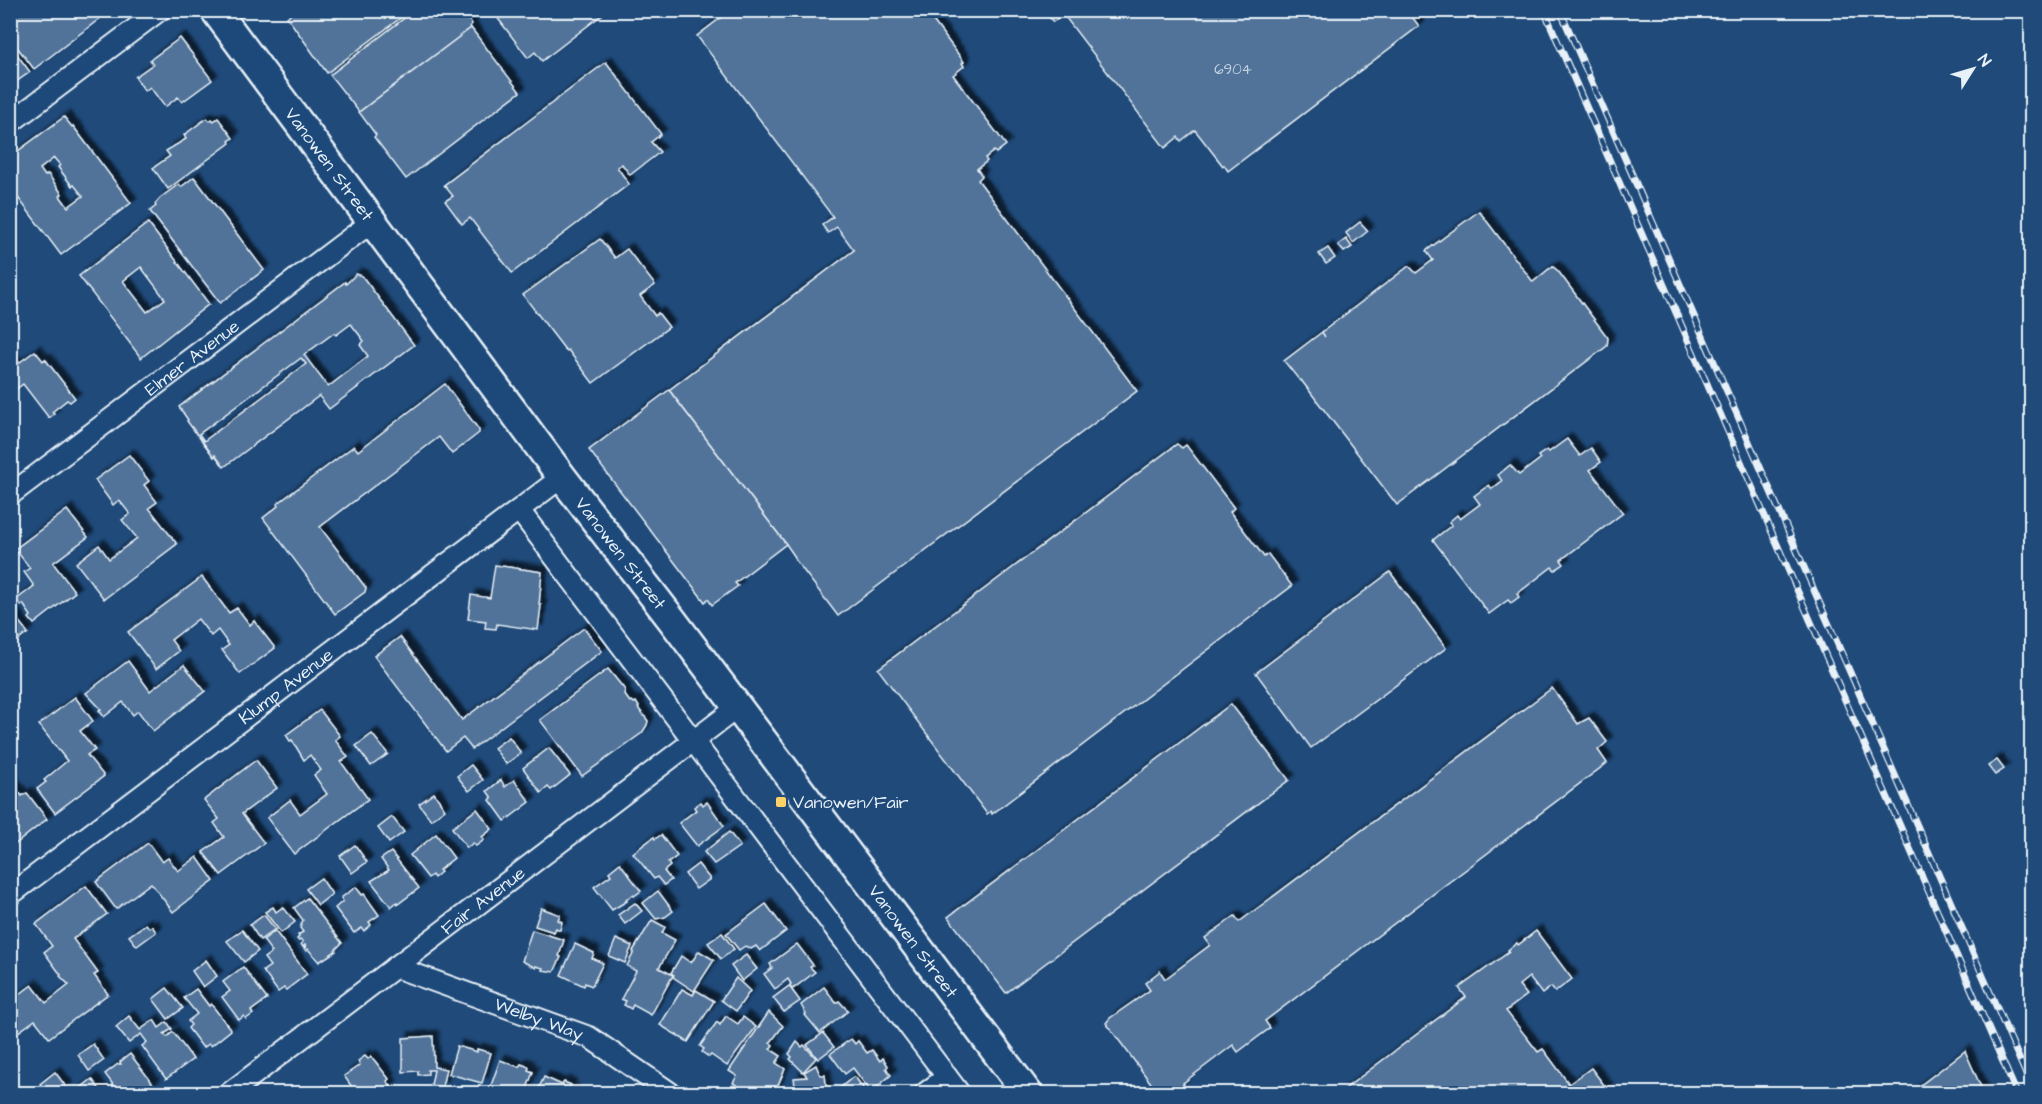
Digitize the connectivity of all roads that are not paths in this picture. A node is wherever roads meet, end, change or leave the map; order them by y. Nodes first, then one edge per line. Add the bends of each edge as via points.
1 (160, 10) edge
2 (215, 10) edge
3 (10, 123) edge
4 (373, 221) junction
5 (562, 477) junction
6 (10, 495) edge
7 (519, 510) junction
8 (738, 707) junction
9 (693, 741) junction
10 (10, 895) edge
11 (395, 967) junction
12 (947, 1077) junction
13 (228, 1094) edge
14 (672, 1094) edge
15 (924, 1094) edge
16 (960, 1094) edge
17 (1028, 1094) edge

1 - 3 street
2 - 4 main road, Vanowen Street
4 - 5 main road, Vanowen Street
4 - 6 street, Elmer Avenue
5 - 7 street, Klump Avenue
5 - 8 main road, Vanowen Street
7 - 9 street
7 - 10 street, Klump Avenue
8 - 9 street, Fair Avenue
8 - 17 main road, Vanowen Street
9 - 11 street, Fair Avenue
9 - 12 street
11 - 13 street, Fair Avenue
11 - 14 street, Welby Way via 589,1037
12 - 15 street
12 - 16 street

